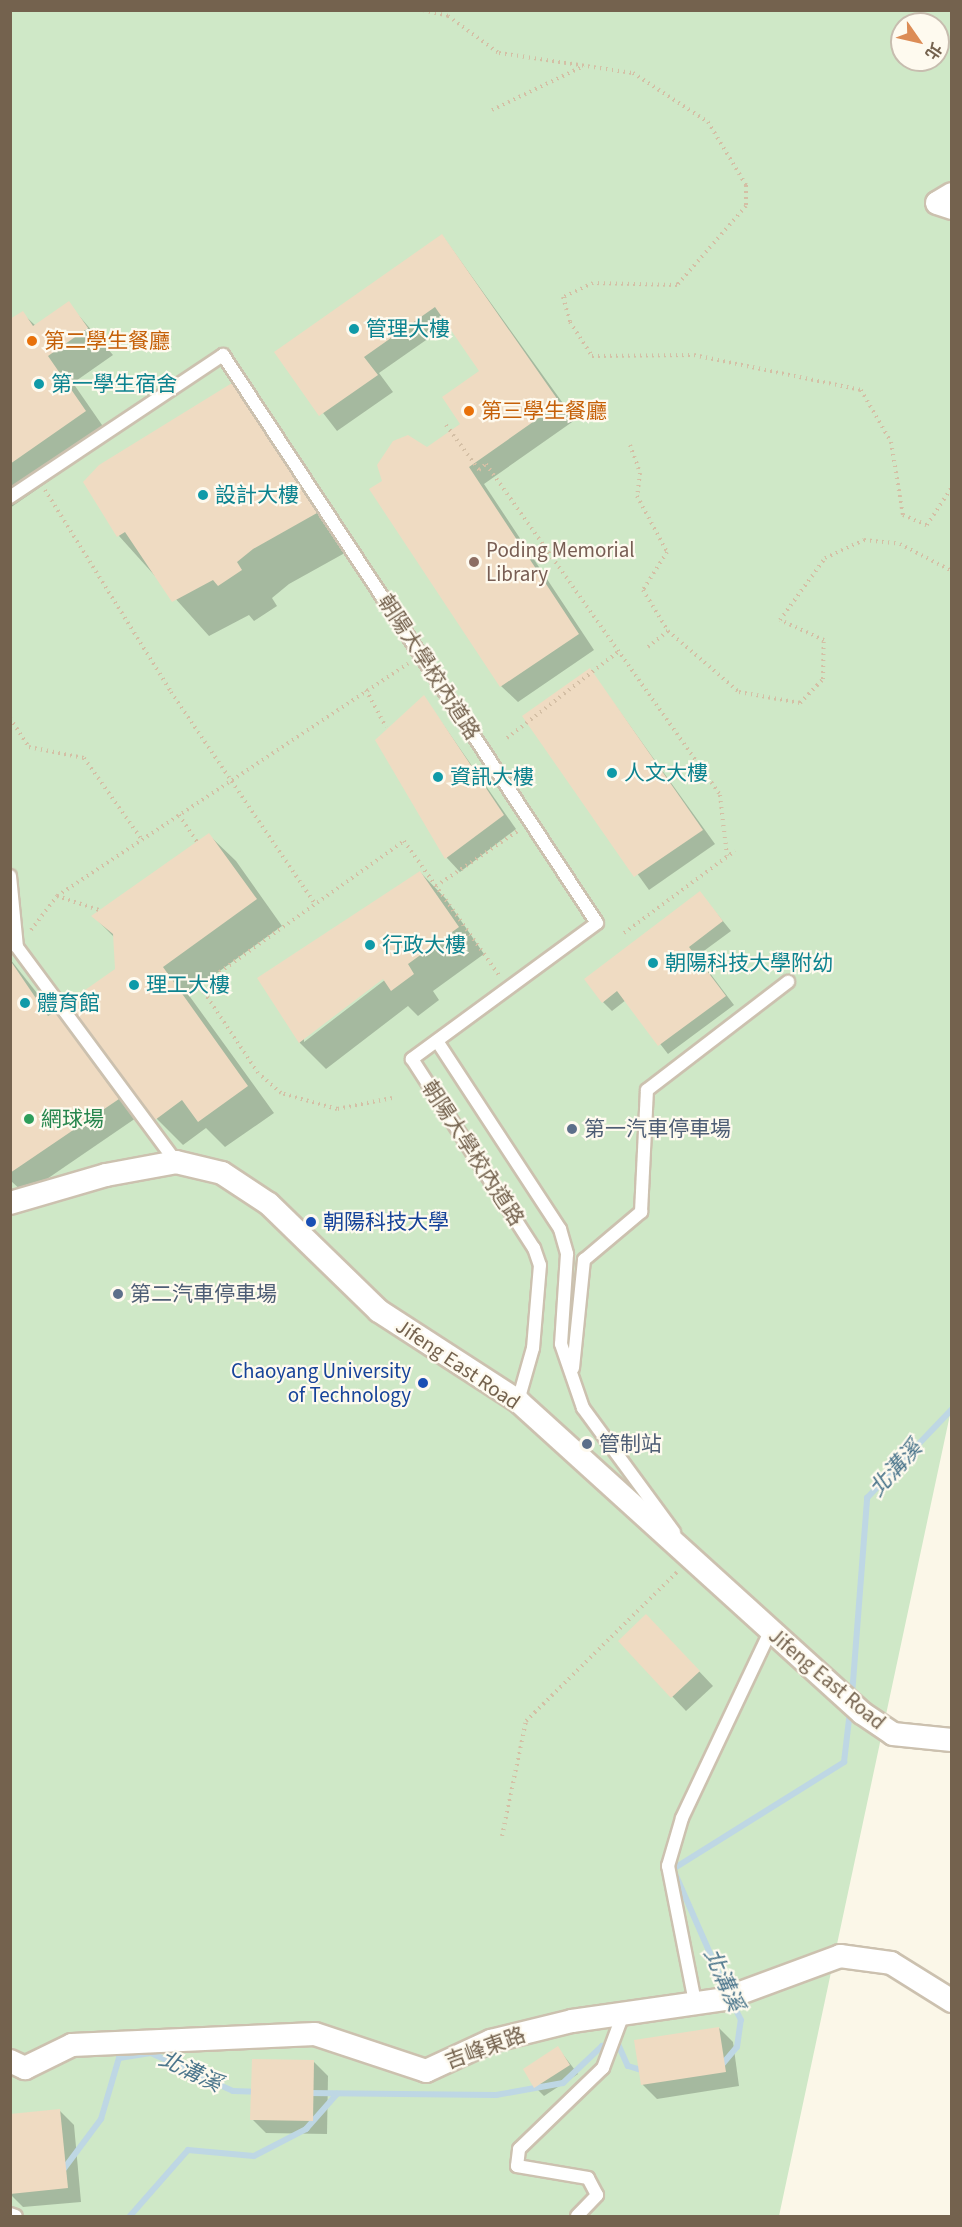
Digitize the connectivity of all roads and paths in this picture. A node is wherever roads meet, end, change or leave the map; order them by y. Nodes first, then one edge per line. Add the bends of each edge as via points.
1 (423, 10) edge
2 (585, 66) junction
3 (492, 110) dead end
4 (951, 194) edge
5 (951, 208) edge
6 (446, 425) dead end
7 (630, 445) dead end
8 (38, 479) junction
9 (951, 486) edge
10 (10, 497) edge
11 (951, 571) edge
12 (669, 631) junction
13 (648, 648) dead end
14 (618, 652) junction
15 (421, 656) junction
16 (366, 690) junction
17 (10, 718) edge
18 (386, 727) dead end
19 (507, 738) dead end
20 (179, 815) junction
21 (531, 823) junction
22 (142, 840) junction
23 (197, 842) dead end
24 (735, 851) dead end
25 (728, 856) junction
26 (10, 876) edge
27 (436, 886) junction
28 (57, 896) junction
29 (315, 904) junction
30 (99, 910) dead end
31 (624, 933) dead end
32 (17, 947) junction
33 (788, 982) dead end
34 (508, 988) junction
35 (436, 1041) junction
36 (392, 1098) dead end
37 (176, 1162) junction
38 (10, 1203) edge
39 (518, 1401) junction
40 (582, 1404) junction
41 (691, 1559) junction
42 (770, 1632) junction
43 (951, 1740) edge
44 (502, 1836) dead end
45 (951, 2001) edge
46 (695, 2002) junction
47 (618, 2024) junction
48 (10, 2061) edge
49 (577, 2217) edge

1 - 2 path via 448,16 499,52
2 - 3 path
2 - 9 path via 633,73 694,110 746,185 746,206 677,285 593,283 563,297 570,322 592,356 694,355 861,390 891,442 903,515 927,525
4 - 5 street via 937,203
6 - 14 path via 479,470 486,464
7 - 12 path via 640,473 637,496 668,552 643,590
8 - 10 lane, 朝陽大學校內道路
8 - 15 lane, 朝陽大學校內道路 via 223,355
8 - 29 path via 171,692
11 - 12 path via 900,544 864,540 825,558 780,620 824,639 823,679 800,703 739,692
12 - 13 path
14 - 19 path
14 - 25 path via 720,795
15 - 16 path
15 - 21 lane, 朝陽大學校內道路
16 - 18 path
16 - 20 path
17 - 22 path via 29,747 84,758
20 - 22 path
20 - 23 path
21 - 27 path
21 - 34 lane, 朝陽大學校內道路 via 597,923
22 - 28 path
24 - 25 path
25 - 31 path
26 - 32 lane
27 - 29 path via 404,841
27 - 34 path
28 - 30 path
28 - 32 path
29 - 36 path via 200,986 275,1090 337,1109
32 - 37 lane
33 - 40 lane via 647,1090 641,1212 584,1260 572,1366
34 - 35 lane, 朝陽大學校內道路
35 - 39 lane, 朝陽大學校內道路 via 412,1059 534,1248 540,1265 533,1348
35 - 40 lane via 560,1229 567,1254 561,1344
37 - 38 street, Jifeng East Road via 106,1175
37 - 39 street, Jifeng East Road via 222,1173 269,1204 321,1247 379,1311
39 - 41 street, Jifeng East Road
40 - 41 lane
41 - 42 street, Jifeng East Road
41 - 44 path via 526,1721
42 - 43 street, Jifeng East Road via 893,1734
42 - 46 lane via 687,1808 668,1866
45 - 46 street, 吉峰東路 via 891,1963 840,1956 733,1995
46 - 47 street, 吉峰東路
47 - 48 street, 吉峰東路 via 572,2021 491,2041 426,2071 315,2034 72,2045 25,2068
47 - 49 lane via 603,2068 519,2149 517,2166 588,2178 597,2195

